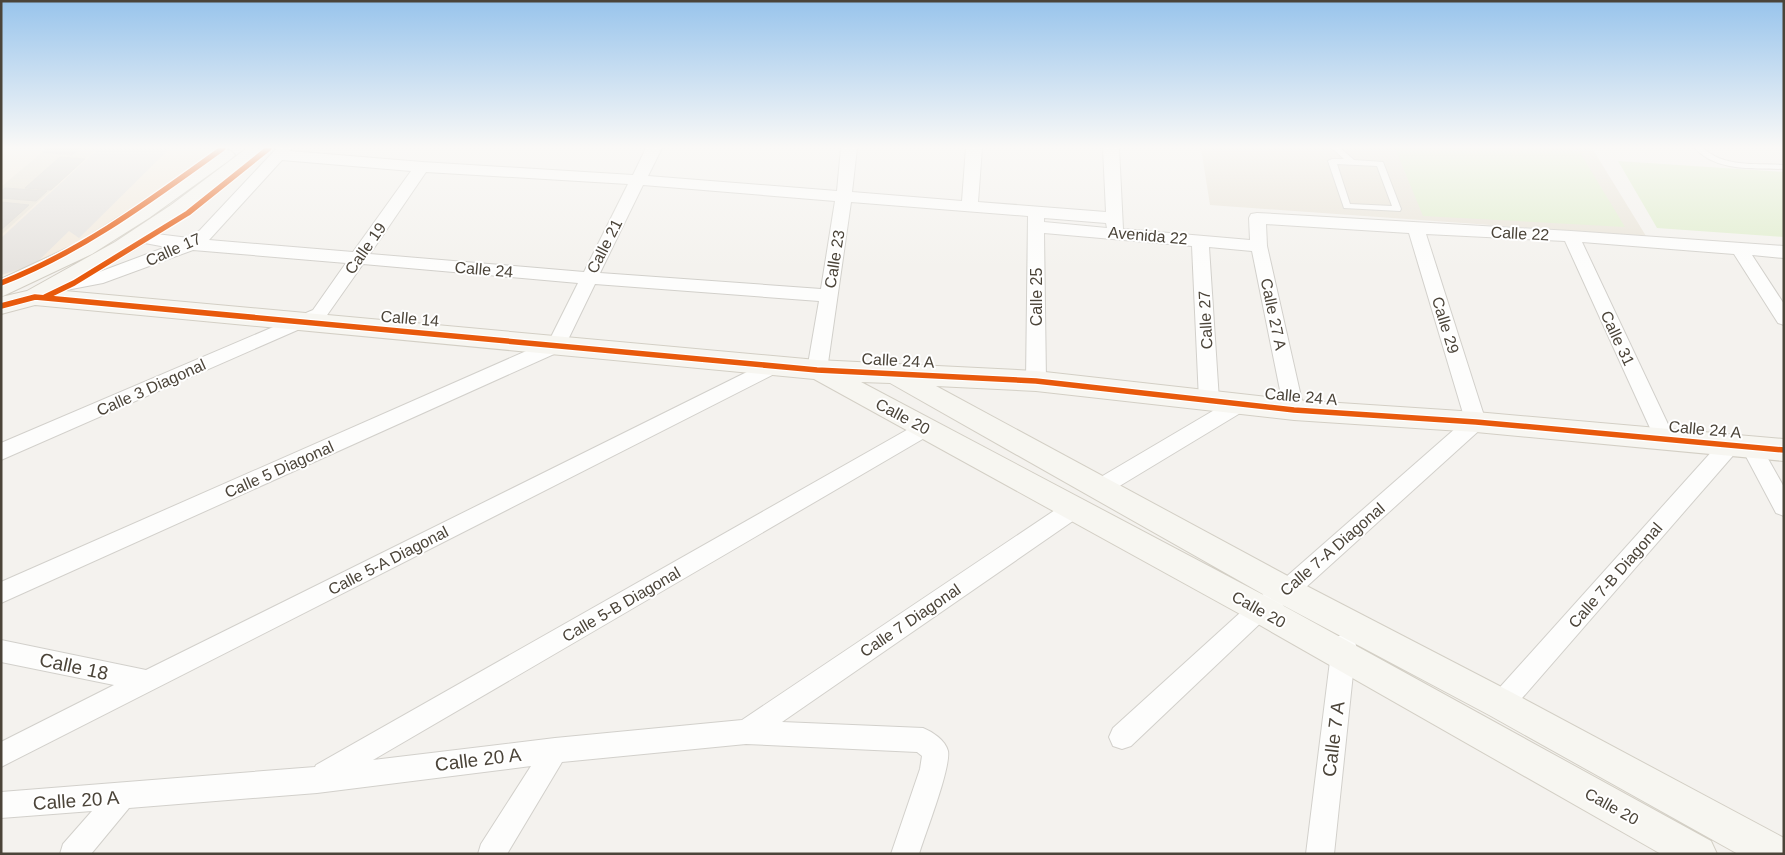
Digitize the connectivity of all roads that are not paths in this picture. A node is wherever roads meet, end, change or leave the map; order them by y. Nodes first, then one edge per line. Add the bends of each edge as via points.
1 (177, 188) edge
2 (216, 188) edge
3 (243, 188) edge
4 (407, 188) edge
5 (634, 188) edge
6 (740, 188) edge
7 (845, 188) edge
8 (971, 188) edge
9 (1113, 188) edge
10 (1341, 188) edge
11 (1389, 188) edge
12 (844, 196) junction
13 (970, 207) junction
14 (1257, 218) joint
15 (1036, 220) junction
16 (1115, 225) junction
17 (1416, 228) junction
18 (1571, 236) junction
19 (140, 237) junction
20 (1200, 240) junction
21 (192, 244) junction
22 (1259, 246) junction
23 (1739, 248) junction
24 (1784, 252) edge
25 (358, 258) junction
26 (588, 278) junction
27 (45, 280) junction
28 (1, 285) edge
29 (1, 289) edge
30 (829, 296) junction
31 (1, 306) edge
32 (1, 310) edge
33 (1784, 319) edge
34 (302, 322) junction
35 (556, 345) junction
36 (775, 365) junction
37 (816, 370) junction
38 (893, 374) junction
39 (1036, 381) junction
40 (1209, 400) junction
41 (1240, 404) junction
42 (1294, 410) junction
43 (1476, 422) junction
44 (926, 428) junction
45 (1665, 440) junction
46 (1740, 446) junction
47 (1784, 450) edge
48 (1, 452) edge
49 (1101, 487) junction
50 (1784, 507) edge
51 (1075, 508) junction
52 (1286, 591) junction
53 (1, 593) edge
54 (1260, 609) junction
55 (1348, 624) junction
56 (1, 651) edge
57 (1343, 656) junction
58 (147, 681) junction
59 (1501, 704) junction
60 (746, 732) junction
61 (1122, 738) dead end
62 (555, 750) junction
63 (1, 755) edge
64 (317, 780) junction
65 (121, 796) junction
66 (1, 805) edge
67 (73, 854) edge
68 (491, 854) edge
69 (905, 854) edge
70 (1320, 854) edge
71 (1698, 854) edge
72 (1775, 854) edge

1 - 27 street via 84,249
2 - 19 street
3 - 21 street, Calle 17 via 206,234
4 - 25 street, Calle 19
5 - 26 street, Calle 21
6 - 12 street
7 - 12 street, Calle 23
8 - 13 street
9 - 16 street
10 - 11 lane via 1347,206 1397,209
12 - 13 street
12 - 30 street, Calle 23
13 - 15 street
14 - 17 street, Calle 22
14 - 22 street, Calle 27 A
15 - 16 street, Avenida 22
15 - 39 street, Calle 25
16 - 20 street, Avenida 22
17 - 18 street, Calle 22
17 - 43 street, Calle 29
18 - 23 street, Calle 22
18 - 45 street, Calle 31
19 - 21 street, Calle 24
19 - 27 street
20 - 22 street, Avenida 22
20 - 40 street, Calle 27
21 - 25 street, Calle 24
21 - 27 street, Calle 17 via 97,279
22 - 42 street, Calle 27 A
23 - 24 street, Calle 22
23 - 33 street
25 - 26 street, Calle 24
25 - 34 street, Calle 19 via 319,314
26 - 30 street, Calle 24
26 - 35 street, Calle 21
27 - 28 street
27 - 29 street
27 - 31 street, Calle 14
27 - 32 street
27 - 34 street, Calle 14
30 - 37 street, Calle 23
34 - 35 street, Calle 14
34 - 48 street, Calle 3 Diagonal
35 - 36 street, Calle 14
35 - 53 street, Calle 5 Diagonal
36 - 37 street, Calle 14
36 - 58 street, Calle 5-A Diagonal
37 - 38 street, Calle 24 A
37 - 44 street, Calle 20
38 - 39 street, Calle 24 A
38 - 49 street, Calle 20
39 - 40 street, Calle 24 A
40 - 41 street, Calle 24 A
41 - 42 street, Calle 24 A
41 - 49 street
42 - 43 street, Calle 24 A
43 - 45 street, Calle 24 A
43 - 52 street, Calle 7-A Diagonal
44 - 51 street, Calle 20
44 - 64 street, Calle 5-B Diagonal
45 - 46 street, Calle 24 A
46 - 47 street, Calle 24 A
46 - 50 street
46 - 59 street, Calle 7-B Diagonal
49 - 52 street, Calle 20
51 - 54 street, Calle 20
51 - 60 street, Calle 7 Diagonal
52 - 54 street, Calle 7-A Diagonal
52 - 55 street, Calle 20
54 - 57 street, Calle 20
54 - 61 street, Calle 7-A Diagonal
55 - 57 street, Calle 7 A
55 - 59 street, Calle 20
56 - 58 street, Calle 18
57 - 70 street, Calle 7 A
57 - 71 street, Calle 20
58 - 63 street, Calle 5-A Diagonal
59 - 72 street, Calle 20
60 - 62 street, Calle 20 A
60 - 69 street, Calle 20 A via 923,740 935,752 933,769
62 - 64 street, Calle 20 A
62 - 68 street
64 - 65 street, Calle 20 A
65 - 66 street, Calle 20 A
65 - 67 street

